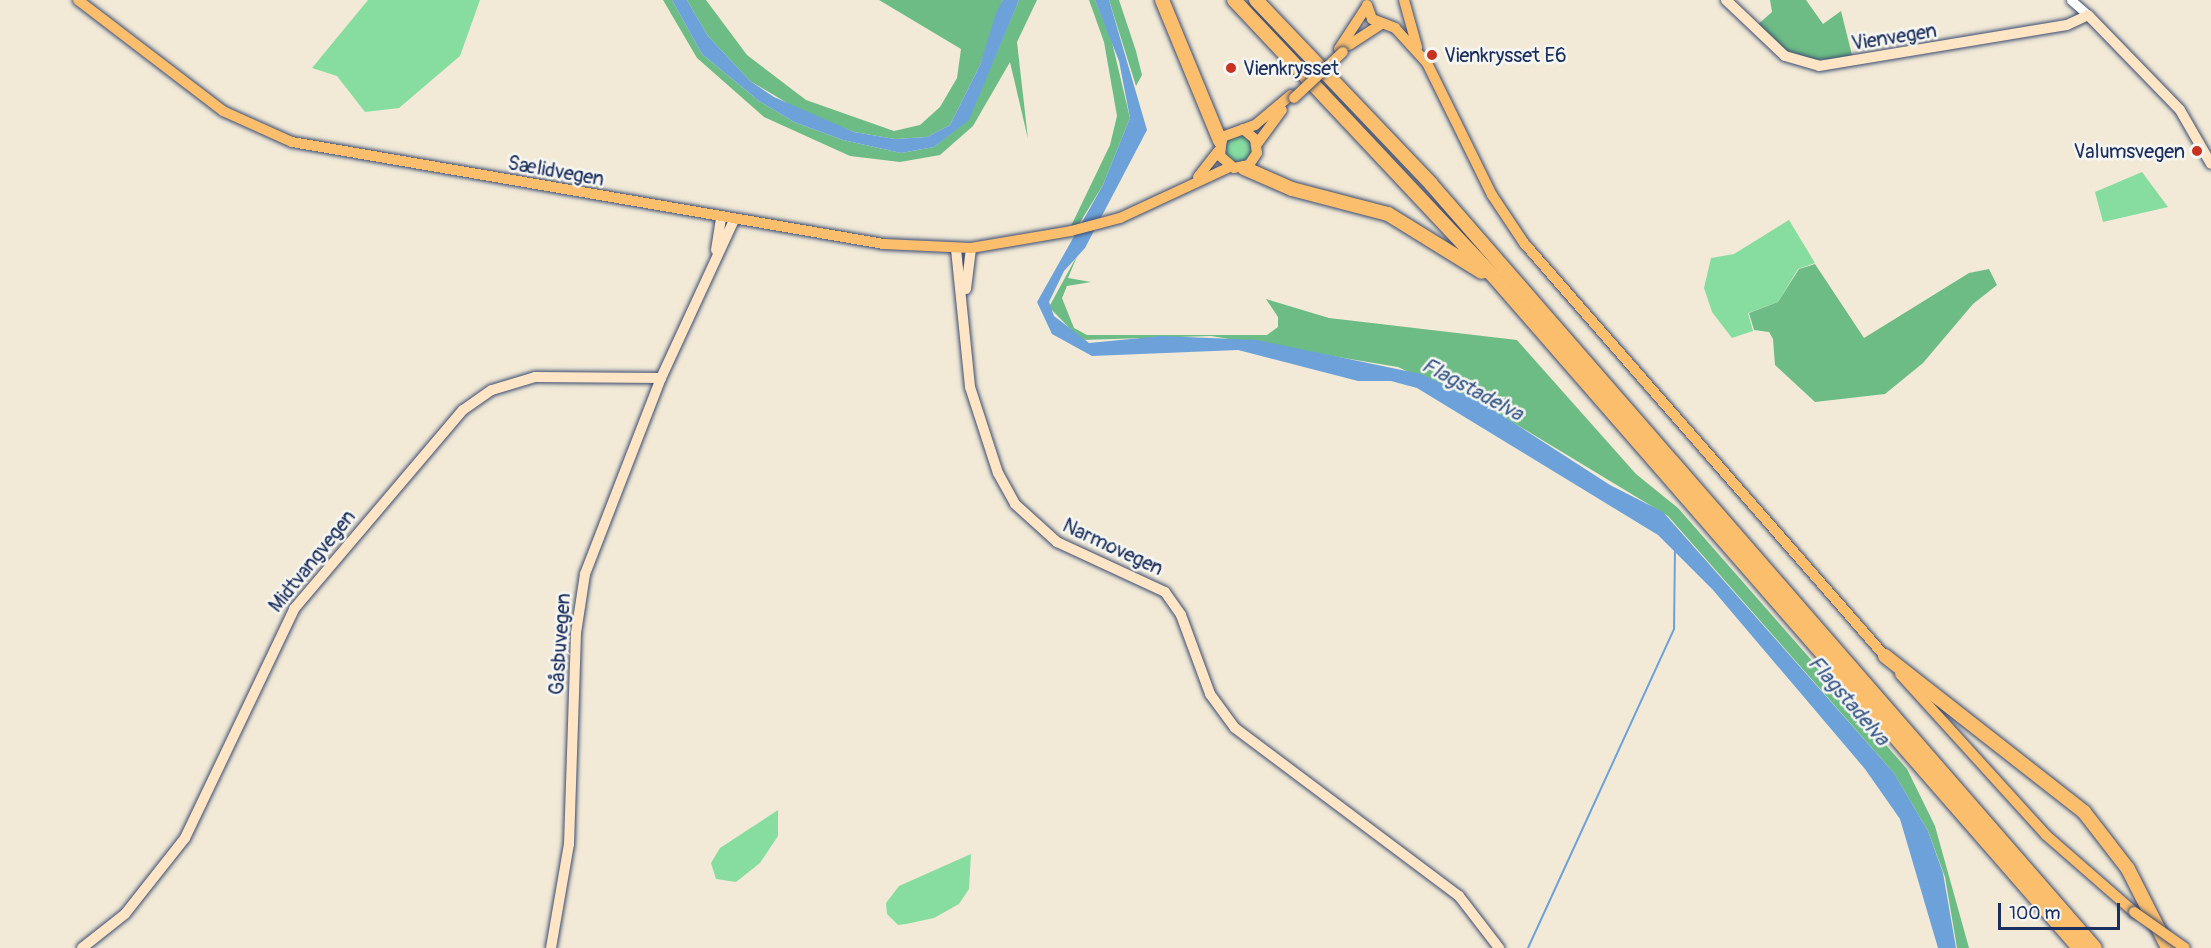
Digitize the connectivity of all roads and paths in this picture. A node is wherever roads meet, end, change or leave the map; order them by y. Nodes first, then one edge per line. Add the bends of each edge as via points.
1 (78, 0) edge
2 (1162, 0) edge
3 (1234, 0) edge
4 (1256, 0) edge
5 (1726, 0) edge
6 (2071, 0) edge
7 (1368, 3) edge
8 (1405, 3) edge
9 (2088, 15) junction
10 (1384, 24) junction
11 (1341, 50) junction
12 (1419, 51) junction
13 (1293, 97) junction
14 (1243, 129) junction
15 (1257, 144) junction
16 (1219, 146) junction
17 (2211, 164) edge
18 (1230, 166) junction
19 (1244, 168) junction
20 (1193, 182) junction
21 (721, 218) junction
22 (734, 220) junction
23 (970, 248) junction
24 (956, 249) junction
25 (714, 260) junction
26 (1495, 278) junction
27 (963, 307) junction
28 (661, 378) junction
29 (1885, 656) junction
30 (82, 948) edge
31 (551, 948) edge
32 (1499, 948) edge
33 (2079, 948) edge
34 (2095, 948) edge
35 (2168, 948) edge
36 (2185, 948) edge

1 - 21 main road, Sælidvegen via 223,111 275,137 345,154
2 - 16 highway
3 - 26 highway
4 - 34 highway via 1431,184
5 - 9 main road, Vienvegen via 1785,56 1819,66 2048,29
6 - 9 street
7 - 10 main road
7 - 11 main road
8 - 10 main road
8 - 12 main road
9 - 17 main road via 2180,110
10 - 11 main road
10 - 12 main road
11 - 13 main road, bridge
12 - 29 main road via 1489,189 1524,243
13 - 14 main road
13 - 15 main road
14 - 15 main road
14 - 16 main road via 1230,130
15 - 19 main road via 1256,158
16 - 18 main road
16 - 20 main road
18 - 19 main road
18 - 20 main road
19 - 26 highway via 1269,180 1388,214
20 - 23 main road, Sælidvegen via 1103,223
21 - 22 main road, Sælidvegen
21 - 25 main road, Gåsbuvegen
22 - 24 main road, Sælidvegen via 884,244
22 - 25 main road, Gåsbuvegen
23 - 24 main road, Sælidvegen
23 - 27 main road, Narmovegen
24 - 27 main road, Narmovegen
25 - 28 main road, Gåsbuvegen
26 - 33 highway
27 - 32 main road, Narmovegen via 966,362 975,406 998,472 1025,515 1057,542 1165,592 1180,615 1210,694 1235,728 1459,896
28 - 30 main road, Midtvangvegen via 535,377 492,390 457,416 294,609 222,771 185,838 125,914
28 - 31 main road, Gåsbuvegen via 581,590 570,835
29 - 35 highway via 2084,812 2127,869
29 - 36 main road, bridge via 2030,818 2134,912

